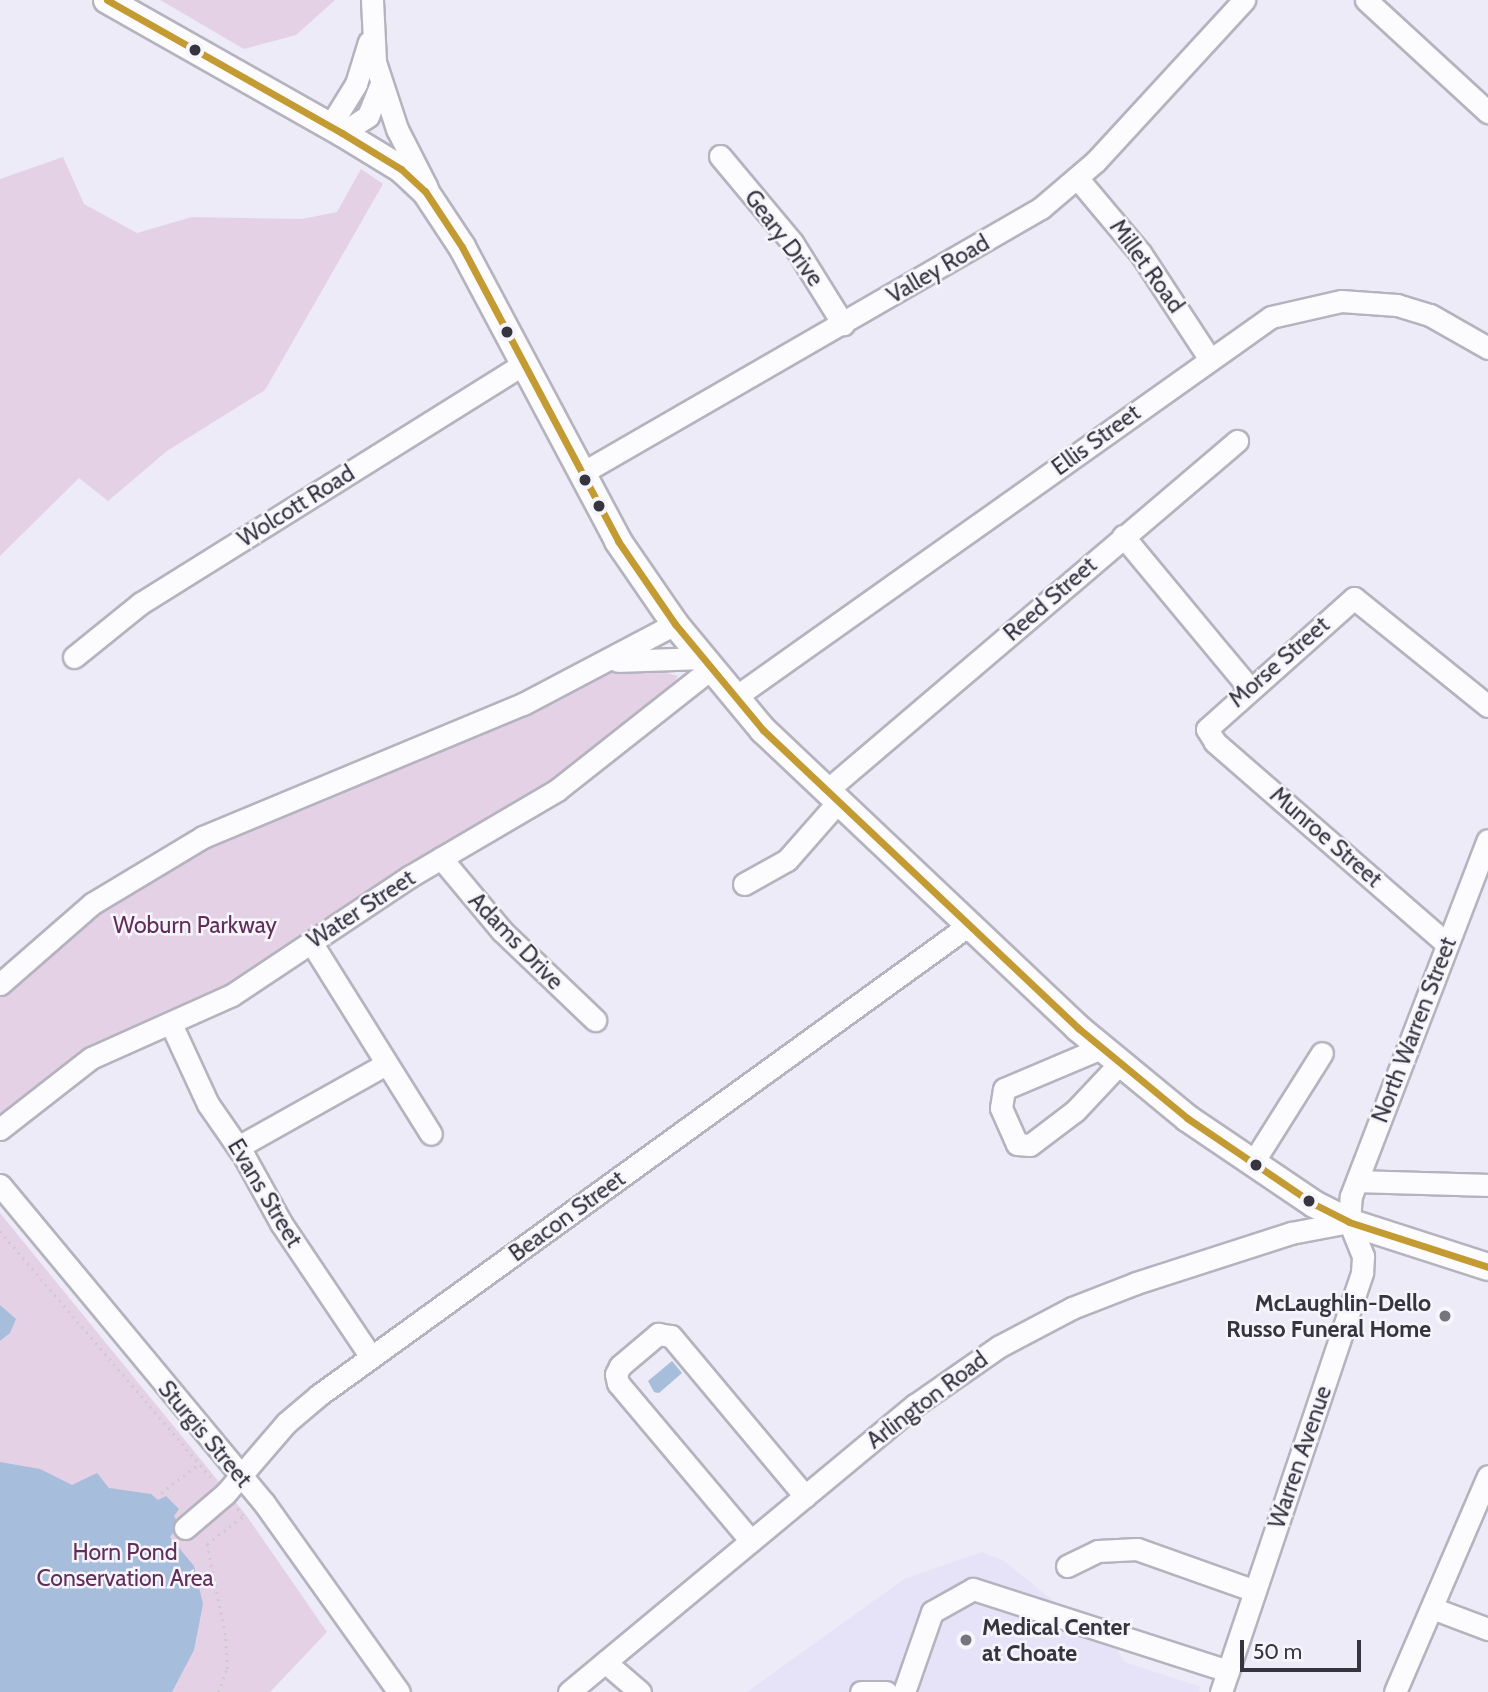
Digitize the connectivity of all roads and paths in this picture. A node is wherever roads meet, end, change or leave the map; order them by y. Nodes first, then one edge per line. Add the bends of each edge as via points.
1 (107, 0) edge
2 (372, 0) edge
3 (1244, 0) edge
4 (1366, 0) edge
5 (370, 37) junction
6 (381, 80) junction
7 (1488, 113) edge
8 (336, 130) junction
9 (720, 156) dead end
10 (1078, 178) junction
11 (444, 217) junction
12 (843, 324) junction
13 (1488, 348) edge
14 (1209, 358) junction
15 (524, 364) junction
16 (1237, 441) dead end
17 (582, 473) junction
18 (1123, 536) junction
19 (675, 624) junction
20 (74, 657) dead end
21 (706, 663) junction
22 (602, 666) junction
23 (1249, 688) junction
24 (734, 698) junction
25 (1488, 706) edge
26 (1208, 729) joint
27 (832, 796) junction
28 (1488, 839) edge
29 (441, 858) junction
30 (744, 884) dead end
31 (969, 925) junction
32 (311, 942) junction
33 (1447, 944) junction
34 (0, 984) edge
35 (595, 1020) dead end
36 (171, 1024) junction
37 (1322, 1053) dead end
38 (1111, 1056) junction
39 (386, 1064) junction
40 (0, 1129) edge
41 (431, 1134) dead end
42 (238, 1146) junction
43 (1252, 1164) junction
44 (1357, 1181) junction
45 (0, 1185) edge
46 (1488, 1185) edge
47 (1349, 1222) junction
48 (0, 1231) edge
49 (1488, 1267) edge
50 (371, 1357) junction
51 (1488, 1476) edge
52 (240, 1477) junction
53 (161, 1493) dead end
54 (805, 1496) junction
55 (185, 1528) dead end
56 (751, 1541) junction
57 (207, 1544) dead end
58 (1068, 1566) dead end
59 (1255, 1591) junction
60 (1432, 1608) junction
61 (1488, 1629) edge
62 (605, 1662) junction
63 (1228, 1671) junction
64 (218, 1692) edge
65 (399, 1692) edge
66 (569, 1692) edge
67 (640, 1692) edge
68 (861, 1692) edge
69 (886, 1692) edge
70 (904, 1692) edge
71 (1221, 1692) edge
72 (1395, 1692) edge

1 - 8 main road
2 - 5 street
3 - 10 street, Valley Road
4 - 7 street
5 - 6 street
5 - 8 street via 359,78
6 - 8 street via 368,116
6 - 11 street via 409,154
8 - 11 main road via 410,177
9 - 12 street, Geary Drive via 792,242
10 - 12 street, Valley Road via 1019,223
10 - 14 street, Millet Road via 1147,262
11 - 15 main road
12 - 17 street, Valley Road
13 - 14 street, Ellis Street via 1430,315 1397,305 1342,301 1284,311
14 - 24 street, Ellis Street
15 - 17 main road
15 - 20 street, Wolcott Road via 141,603
16 - 18 street, Reed Street
17 - 19 main road via 623,549
18 - 23 street
18 - 27 street, Reed Street
19 - 21 main road
19 - 22 street
21 - 22 street via 630,659
21 - 24 main road
21 - 29 street, Water Street via 568,783
22 - 34 street via 523,704 203,837 93,903
23 - 25 street, Morse Street via 1355,598
23 - 26 street, Morse Street
24 - 27 main road
26 - 33 street, Munroe Street via 1215,742
27 - 30 street, Reed Street via 787,860
27 - 31 main road
28 - 33 street, North Warren Street
29 - 32 street, Water Street
29 - 35 street, Adams Drive via 502,931
31 - 38 main road
31 - 50 street, Beacon Street
32 - 36 street, Water Street via 225,999
32 - 39 street
33 - 44 street, North Warren Street
36 - 40 street, Water Street via 91,1058
36 - 42 street, Evans Street via 204,1097
37 - 43 street
38 - 38 street via 1004,1089 1001,1108 1017,1143 1030,1145 1075,1111
38 - 43 main road
39 - 41 street
39 - 42 street
42 - 50 street, Evans Street via 281,1223
43 - 47 main road
44 - 46 street
44 - 47 street, North Warren Street
45 - 52 street, Sturgis Street
47 - 49 main road
47 - 54 street, Arlington Road via 1291,1233 1173,1270 1047,1320 943,1383
47 - 59 street, Warren Avenue via 1363,1256 1362,1272
48 - 53 path via 160,1422 200,1463
50 - 52 street, Beacon Street via 294,1415
51 - 60 street
52 - 55 street, Beacon Street
52 - 65 street, Sturgis Street
54 - 56 street, Arlington Road
54 - 56 street via 669,1334 658,1334 620,1366 618,1383
56 - 62 street, Arlington Road
57 - 64 path via 228,1670
58 - 59 street via 1098,1551 1137,1549
59 - 63 street, Warren Avenue
60 - 61 street
60 - 72 street
62 - 66 street, Arlington Road
62 - 67 street
63 - 70 street via 973,1589 932,1612
63 - 71 street, Warren Avenue
68 - 69 street

